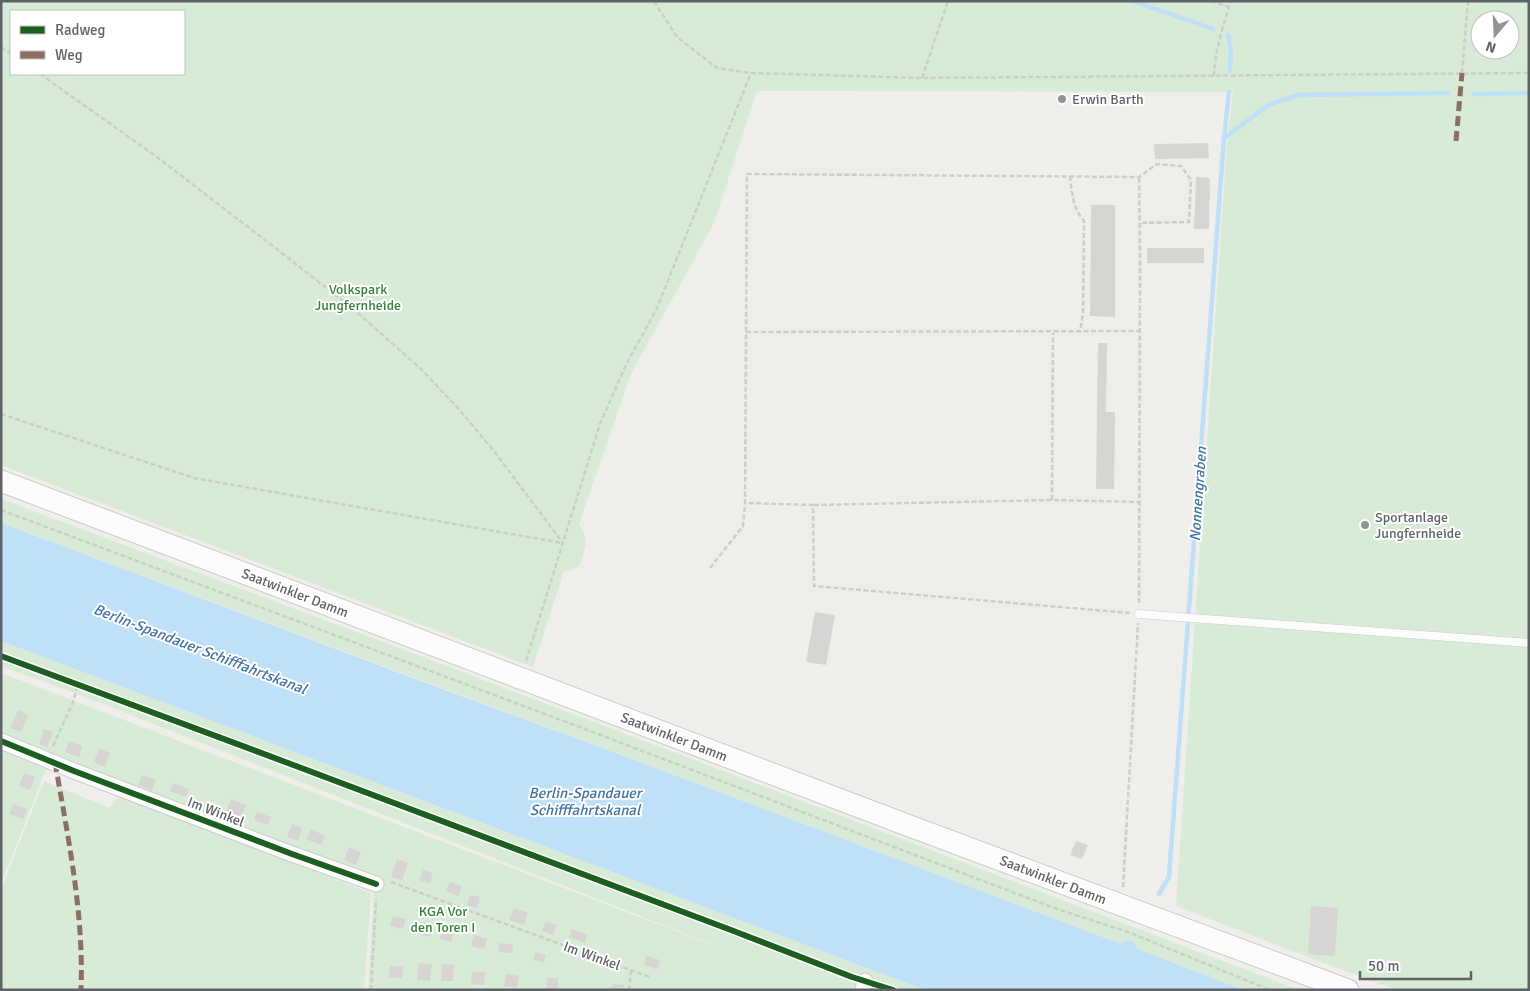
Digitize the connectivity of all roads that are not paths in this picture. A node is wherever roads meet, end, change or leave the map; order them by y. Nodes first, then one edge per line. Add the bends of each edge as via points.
1 (1, 481) edge
2 (1138, 614) road end
3 (1529, 643) edge
4 (1, 741) edge
5 (376, 884) road end
6 (1348, 990) edge

1 - 6 main road, Saatwinkler Damm
2 - 3 lane
4 - 5 street, Im Winkel

